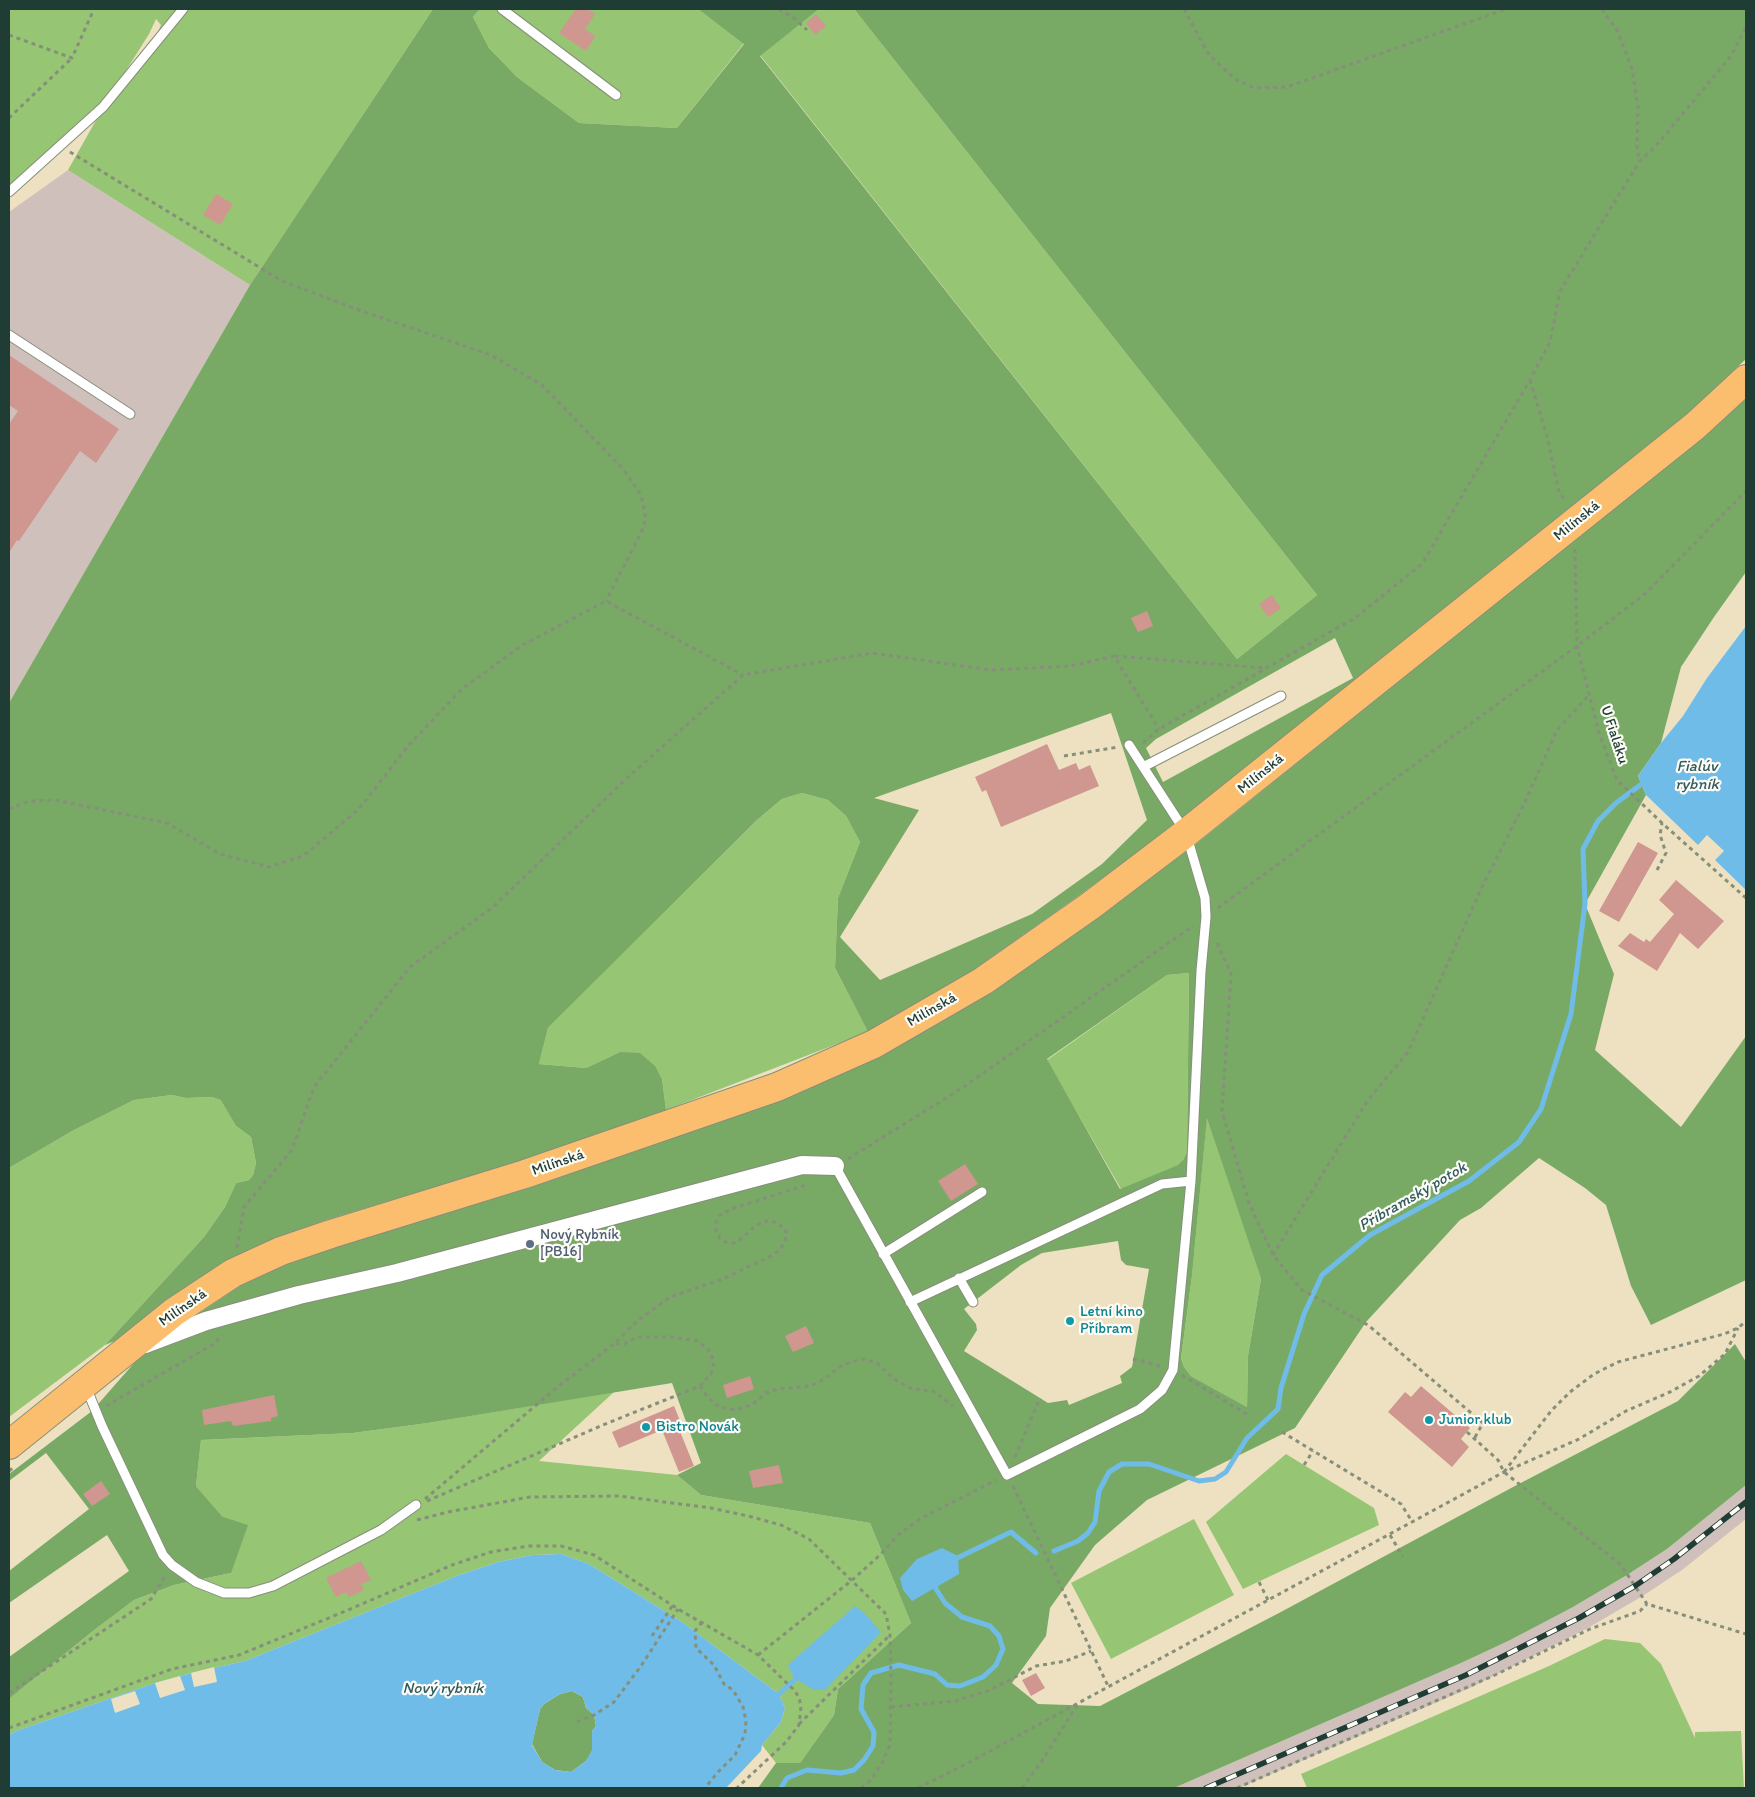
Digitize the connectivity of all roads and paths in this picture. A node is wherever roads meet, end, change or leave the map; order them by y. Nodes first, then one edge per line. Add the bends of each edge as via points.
1 (94, 9) edge
2 (183, 9) edge
3 (502, 9) edge
4 (779, 9) edge
5 (1184, 9) edge
6 (1506, 9) edge
7 (1602, 9) edge
8 (1746, 27) edge
9 (807, 30) dead end
10 (9, 35) edge
11 (72, 58) junction
12 (616, 95) dead end
13 (9, 118) edge
14 (61, 147) junction
15 (1639, 162) junction
16 (9, 192) edge
17 (9, 335) edge
18 (1746, 379) edge
19 (1530, 380) junction
20 (130, 414) dead end
21 (1746, 491) edge
22 (1559, 492) dead end
23 (1574, 524) junction
24 (606, 600) junction
25 (1577, 646) junction
26 (1114, 656) junction
27 (1265, 668) junction
28 (743, 675) junction
29 (1281, 696) dead end
30 (1589, 696) junction
31 (1159, 729) junction
32 (1131, 749) junction
33 (1064, 756) dead end
34 (1143, 767) junction
35 (9, 809) edge
36 (1662, 823) junction
37 (1186, 834) junction
38 (1657, 870) dead end
39 (1746, 898) edge
40 (1206, 917) junction
41 (836, 1166) junction
42 (1191, 1181) junction
43 (982, 1192) dead end
44 (883, 1254) junction
45 (1273, 1255) junction
46 (233, 1273) junction
47 (959, 1278) junction
48 (910, 1302) junction
49 (973, 1302) dead end
50 (1746, 1322) edge
51 (1738, 1328) junction
52 (224, 1332) dead end
53 (614, 1344) junction
54 (126, 1351) junction
55 (1133, 1359) dead end
56 (1173, 1370) junction
57 (700, 1386) junction
58 (89, 1395) junction
59 (1040, 1398) dead end
60 (957, 1412) dead end
61 (1250, 1416) dead end
62 (1282, 1432) dead end
63 (1467, 1432) dead end
64 (1474, 1439) junction
65 (1313, 1451) junction
66 (13, 1455) edge
67 (1304, 1465) dead end
68 (9, 1471) edge
69 (1504, 1472) junction
70 (1007, 1474) junction
71 (416, 1505) junction
72 (1413, 1523) junction
73 (381, 1530) junction
74 (1390, 1535) junction
75 (1403, 1557) dead end
76 (172, 1565) junction
77 (851, 1581) junction
78 (1259, 1582) dead end
79 (1268, 1600) junction
80 (1647, 1604) junction
81 (673, 1605) junction
82 (678, 1609) junction
83 (702, 1622) junction
84 (890, 1634) junction
85 (1746, 1634) edge
86 (652, 1636) dead end
87 (1091, 1651) junction
88 (758, 1655) junction
89 (1108, 1686) junction
90 (9, 1693) edge
91 (1079, 1702) junction
92 (891, 1707) junction
93 (577, 1722) dead end
94 (799, 1725) junction
95 (9, 1728) edge
96 (705, 1788) edge
97 (737, 1788) edge
98 (861, 1788) edge
99 (918, 1788) edge
100 (1022, 1788) edge
101 (1237, 1788) edge

1 - 11 path
2 - 14 lane via 103,107
3 - 12 lane
4 - 9 path
5 - 6 path via 1209,55 1236,79 1254,88 1288,87
7 - 15 path via 1618,32 1632,69 1638,107
8 - 15 path via 1731,56
10 - 11 path
11 - 13 path
14 - 16 lane
14 - 24 path via 282,281 491,355 542,385 624,470 641,495 646,518
15 - 19 path via 1560,292 1550,342
17 - 20 lane
18 - 23 main road, Milínská via 1695,426
19 - 22 path
19 - 27 path via 1422,564 1355,618
21 - 25 path via 1645,594
23 - 25 path, U Fialáku
23 - 37 main road, Milínská
24 - 28 path
24 - 35 path via 521,646 462,689 408,746 358,809 303,856 269,867 220,854 167,823 55,800 29,801
25 - 30 path, U Fialáku
25 - 40 path
26 - 27 path
26 - 28 path via 1071,666 991,670 872,653
26 - 31 path
27 - 31 path
28 - 46 path via 626,778 492,908 410,967 314,1087 292,1150 244,1207
29 - 34 lane
30 - 36 path, U Fialáku via 1617,780
30 - 45 path via 1557,730 1408,1052 1368,1100
31 - 32 path
32 - 33 path
32 - 34 lane
34 - 37 lane
36 - 38 path via 1660,835 1666,853
36 - 39 path, U Fialáku
37 - 40 lane via 1206,898
37 - 46 main road, Milínská via 983,981 874,1044 777,1087 525,1174 331,1234
40 - 41 path via 962,1088
40 - 42 lane
40 - 45 path via 1231,974 1222,1111 1249,1202
41 - 44 lane
41 - 53 path via 818,1181 731,1209 719,1216 716,1230 726,1242 734,1243 766,1221 776,1222 785,1229 785,1242 773,1255 723,1279 670,1298 636,1322
41 - 54 street via 802,1165 397,1273 299,1295 206,1321
42 - 47 lane via 1162,1184
42 - 56 lane
43 - 44 lane
44 - 48 lane
45 - 64 path via 1302,1290 1368,1325 1483,1423
46 - 54 main road, Milínská via 174,1312
47 - 48 lane
47 - 49 lane
48 - 70 lane
50 - 51 path
51 - 69 path via 1725,1354 1699,1376 1626,1411 1579,1439
51 - 69 path via 1618,1362 1594,1374 1551,1411
52 - 58 path via 214,1344 104,1407
53 - 57 path via 624,1344 638,1337 697,1341 708,1349 714,1361 711,1374
53 - 71 path
54 - 58 main road, Milínská
55 - 56 path
56 - 61 path
56 - 70 lane via 1162,1390 1140,1409
57 - 60 path via 720,1407 736,1410 778,1389 818,1383 843,1364 862,1359 877,1362 912,1389 933,1391
57 - 71 path
58 - 66 main road, Milínská
58 - 76 lane via 162,1555
59 - 70 path
62 - 65 path
63 - 64 path
64 - 69 path via 1498,1460
65 - 67 path
65 - 72 path via 1401,1504
66 - 68 path
69 - 72 path
69 - 80 path via 1621,1565
70 - 77 path via 898,1535
70 - 87 path
71 - 73 lane
72 - 74 path
73 - 76 lane via 273,1586 249,1593 224,1593 196,1582
73 - 77 path via 448,1512 530,1497 619,1496 711,1508 781,1525 809,1539
74 - 75 path
74 - 79 path
76 - 90 path via 151,1600
77 - 84 path via 886,1614
77 - 88 path
78 - 79 path
79 - 89 path
80 - 85 path
80 - 101 path via 1640,1611 1590,1628 1495,1675
81 - 82 path
81 - 86 path
81 - 95 path via 594,1555 561,1546 529,1546 491,1552 452,1565 239,1655 172,1669
82 - 83 path
82 - 93 path via 642,1666 614,1702
83 - 88 path
83 - 96 path via 695,1631 696,1648 714,1665 724,1684 734,1690 746,1721 745,1734 735,1755
84 - 92 path
84 - 94 path
87 - 89 path
87 - 92 path via 1066,1661 1036,1666 990,1690 954,1701
88 - 94 path via 799,1698
89 - 91 path
91 - 99 path
91 - 100 path
92 - 98 path via 890,1745 871,1780
94 - 97 path via 786,1742

